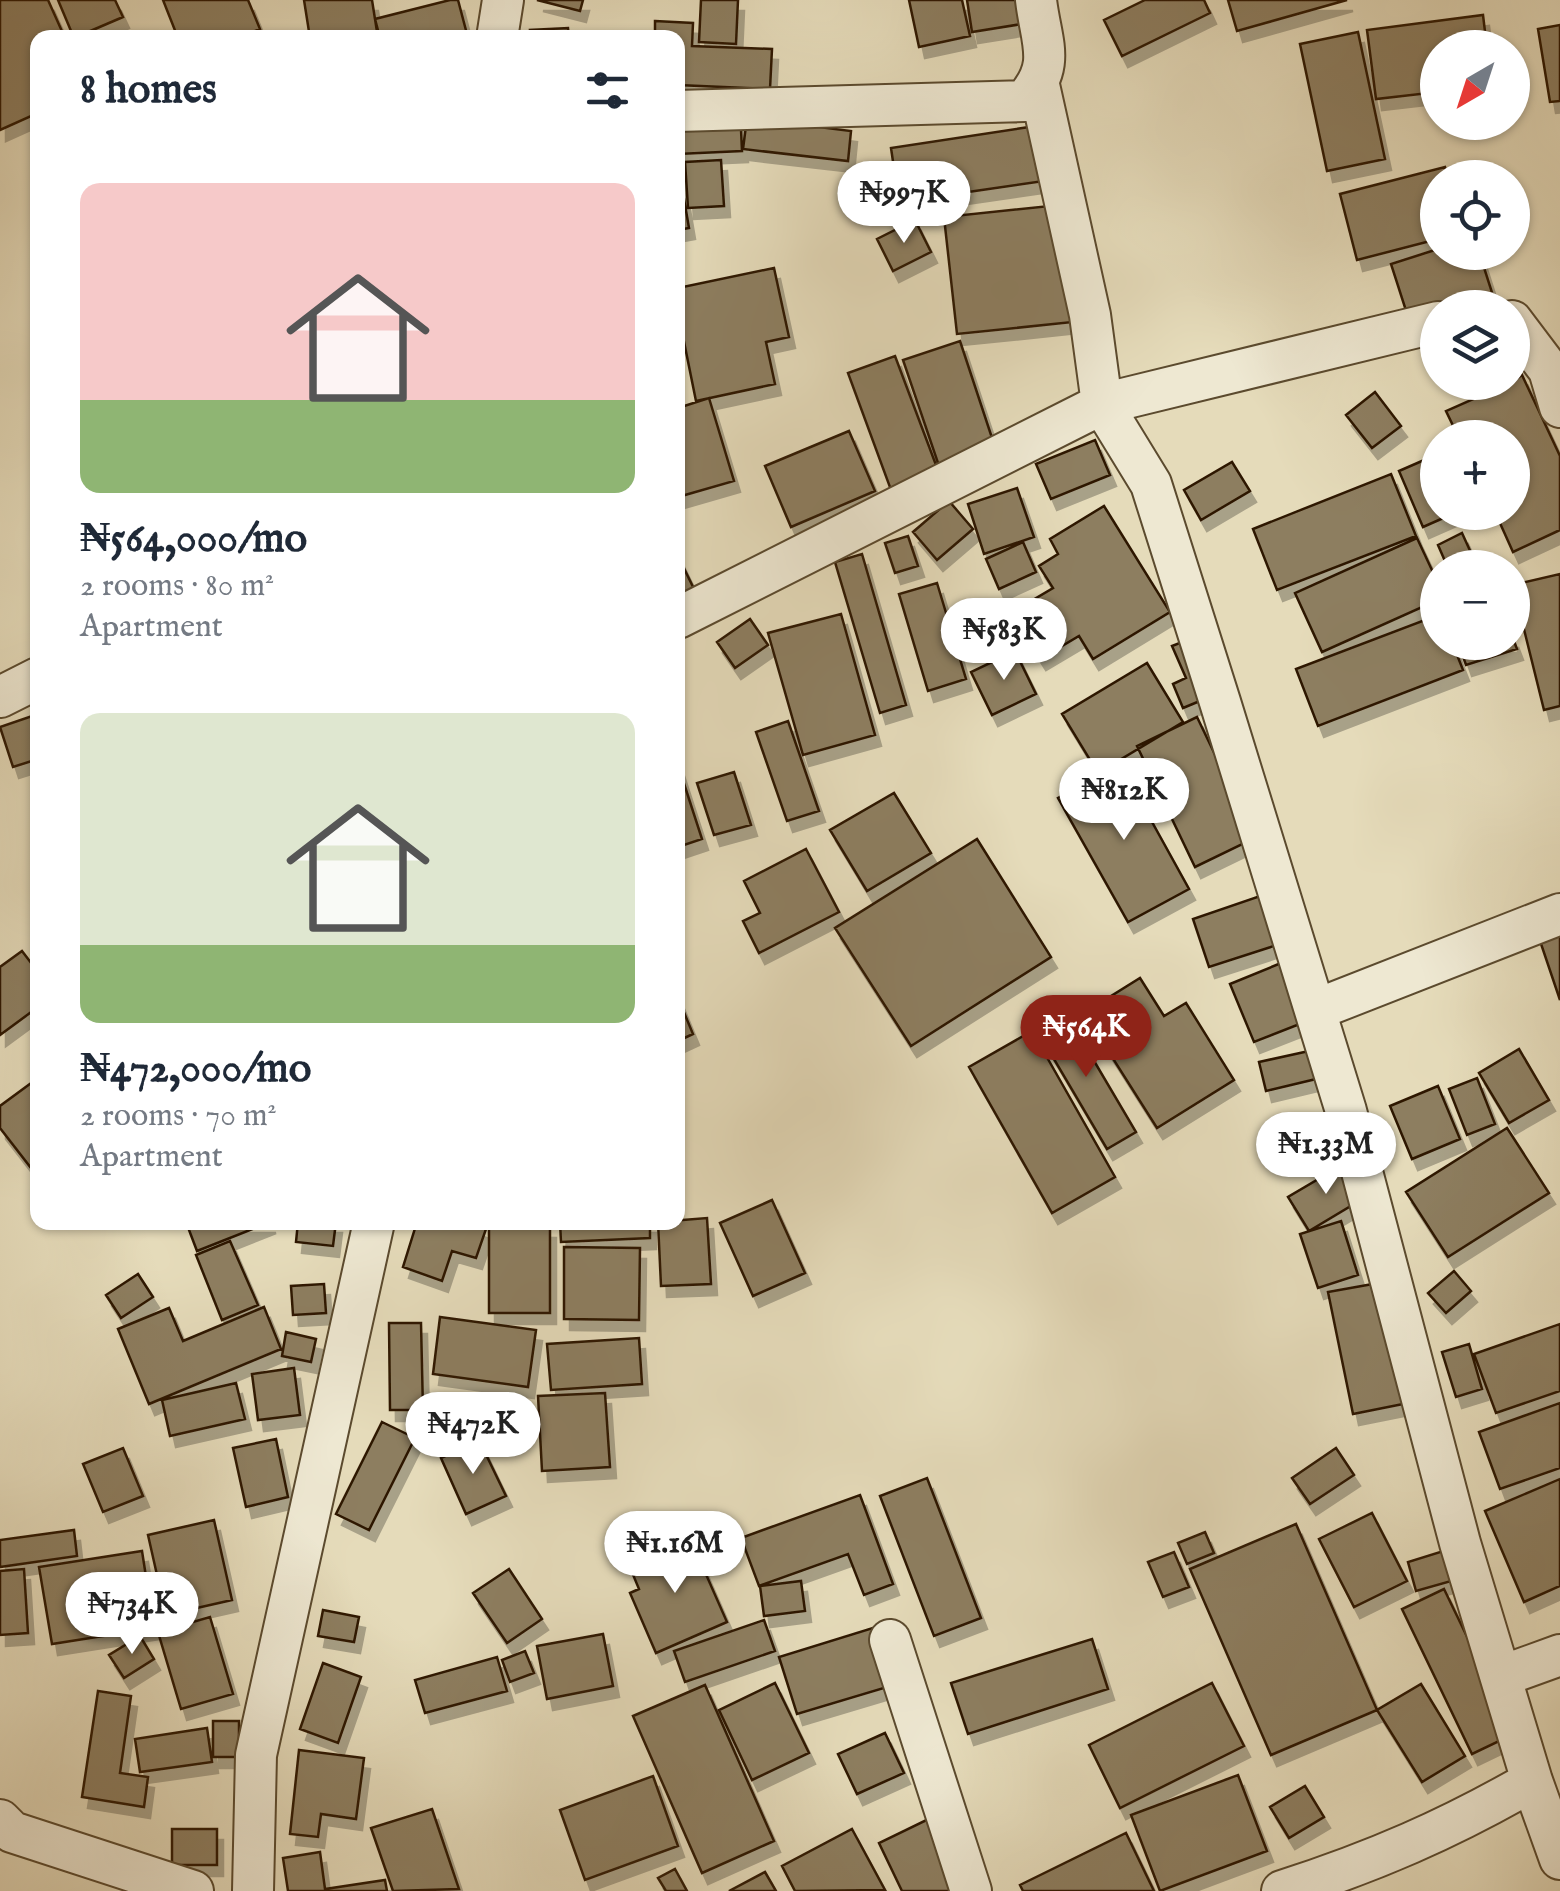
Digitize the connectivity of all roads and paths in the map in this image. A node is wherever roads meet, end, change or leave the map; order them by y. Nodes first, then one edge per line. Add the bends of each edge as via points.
1 (503, 0) edge
2 (1036, 0) edge
3 (498, 30) edge
4 (1039, 85) junction
5 (685, 111) edge
6 (1420, 326) edge
7 (1530, 345) edge
8 (1102, 404) junction
9 (1560, 407) edge
10 (685, 614) edge
11 (30, 682) edge
12 (0, 697) edge
13 (1560, 914) edge
14 (1315, 1010) junction
15 (372, 1230) edge
16 (890, 1640) dead end
17 (1560, 1655) edge
18 (1502, 1676) junction
19 (1532, 1781) junction
20 (0, 1820) edge
21 (1560, 1857) edge
22 (193, 1891) edge
23 (253, 1891) edge
24 (971, 1891) edge
25 (1282, 1891) edge

1 - 3 street
2 - 4 street via 1047,56
4 - 5 street via 1024,101
4 - 8 street via 1090,316
6 - 8 street
7 - 9 street via 1549,370
8 - 10 street
8 - 14 street via 1150,484
11 - 12 street
13 - 14 street
14 - 18 street
15 - 23 street via 256,1754
16 - 24 street
17 - 18 street
18 - 19 street
19 - 21 street
19 - 25 street via 1440,1832
20 - 22 street via 12,1832

